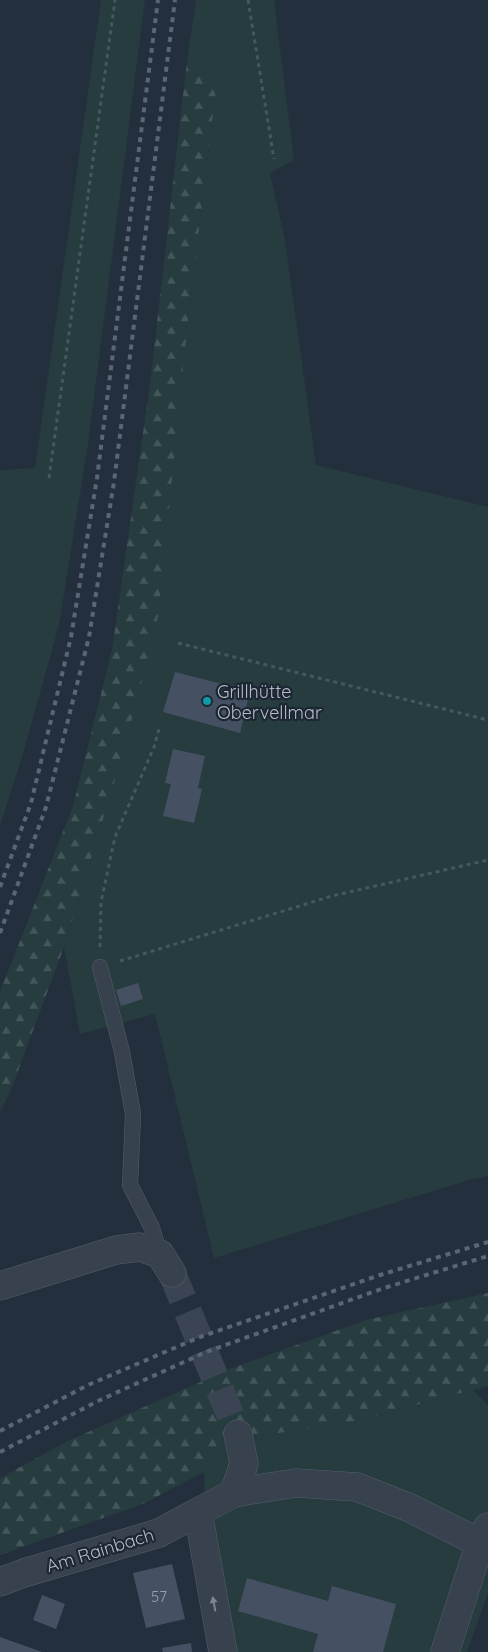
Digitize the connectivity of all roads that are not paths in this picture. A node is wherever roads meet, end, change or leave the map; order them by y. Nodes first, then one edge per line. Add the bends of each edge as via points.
1 (100, 967) road end
2 (166, 1264) joint
3 (0, 1286) edge
4 (238, 1434) tunnel mouth
5 (234, 1493) junction
6 (199, 1516) junction
7 (484, 1535) edge
8 (0, 1582) edge
9 (223, 1652) edge
10 (445, 1652) edge

1 - 2 lane via 122,1052 132,1114 130,1185
2 - 3 street via 140,1247 116,1250
4 - 5 street via 244,1464
5 - 6 street, Am Rainbach
5 - 7 street, Am Rainbach via 296,1483 358,1487
6 - 8 street, Am Rainbach via 159,1533
9 -> 6 street
7 - 10 street

